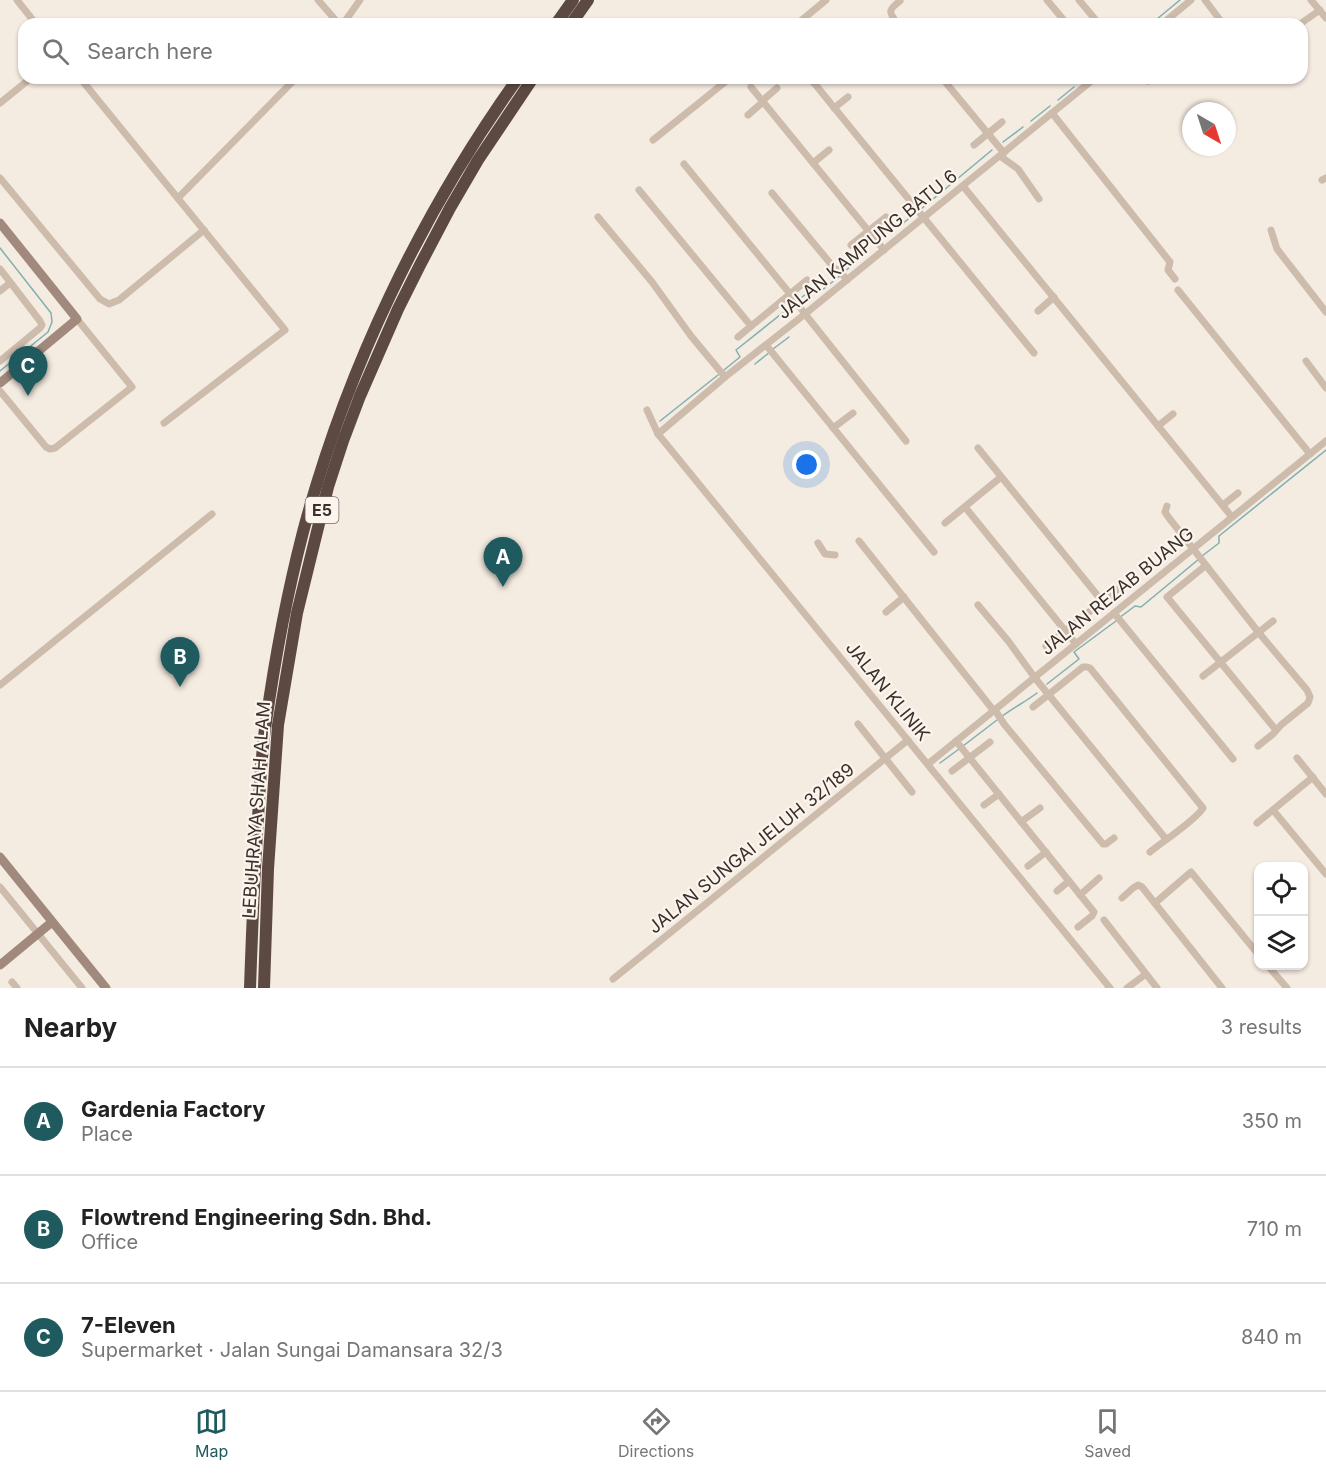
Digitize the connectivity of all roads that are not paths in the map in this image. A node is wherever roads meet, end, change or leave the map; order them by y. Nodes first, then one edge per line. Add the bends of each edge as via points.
1 (17, 0) edge
2 (318, 0) edge
3 (360, 0) edge
4 (573, 0) edge
5 (588, 0) edge
6 (826, 0) edge
7 (1047, 0) edge
8 (1079, 0) edge
9 (1191, 0) edge
10 (1204, 0) edge
11 (1311, 0) edge
12 (900, 1) edge
13 (1320, 10) junction
14 (31, 18) edge
15 (335, 18) edge
16 (346, 18) edge
17 (560, 18) edge
18 (575, 18) edge
19 (804, 18) edge
20 (893, 18) edge
21 (1062, 18) edge
22 (1094, 18) edge
23 (1169, 18) edge
24 (1218, 18) edge
25 (1308, 18) edge
26 (1326, 18) edge
27 (24, 84) edge
28 (85, 84) edge
29 (290, 84) edge
30 (514, 84) edge
31 (528, 84) edge
32 (723, 84) edge
33 (815, 84) edge
34 (947, 84) edge
35 (1088, 84) edge
36 (751, 87) dead end
37 (777, 88) dead end
38 (848, 97) dead end
39 (763, 101) junction
40 (0, 103) edge
41 (834, 108) junction
42 (1052, 113) junction
43 (748, 114) dead end
44 (1002, 122) dead end
45 (988, 134) junction
46 (653, 140) dead end
47 (974, 145) dead end
48 (829, 150) dead end
49 (1002, 154) junction
50 (813, 163) junction
51 (684, 164) dead end
52 (0, 178) edge
53 (963, 186) junction
54 (639, 190) dead end
55 (772, 194) dead end
56 (178, 198) junction
57 (1039, 199) dead end
58 (920, 214) junction
59 (598, 217) dead end
60 (886, 217) dead end
61 (0, 223) edge
62 (1271, 230) dead end
63 (204, 231) junction
64 (871, 233) junction
65 (851, 245) dead end
66 (884, 250) junction
67 (0, 269) edge
68 (1175, 279) dead end
69 (807, 280) dead end
70 (847, 280) junction
71 (10, 283) junction
72 (1178, 290) dead end
73 (0, 291) edge
74 (791, 294) junction
75 (1054, 297) junction
76 (1038, 311) dead end
77 (1326, 312) edge
78 (805, 314) junction
79 (77, 319) junction
80 (751, 326) junction
81 (738, 337) dead end
82 (769, 349) junction
83 (1034, 353) dead end
84 (0, 361) edge
85 (1306, 361) dead end
86 (725, 377) junction
87 (0, 383) edge
88 (1326, 388) edge
89 (0, 391) edge
90 (647, 410) dead end
91 (853, 413) dead end
92 (1173, 414) dead end
93 (164, 423) dead end
94 (1158, 426) junction
95 (833, 428) junction
96 (658, 434) junction
97 (906, 441) dead end
98 (1326, 441) edge
99 (978, 448) dead end
100 (1310, 454) junction
101 (1001, 477) junction
102 (1238, 493) dead end
103 (1167, 506) dead end
104 (1223, 506) junction
105 (965, 507) junction
106 (212, 514) dead end
107 (1232, 517) junction
108 (945, 523) dead end
109 (859, 541) dead end
110 (818, 543) dead end
111 (1193, 549) junction
112 (934, 552) dead end
113 (835, 555) dead end
114 (1202, 561) junction
115 (1122, 586) dead end
116 (904, 597) junction
117 (1102, 602) junction
118 (978, 605) dead end
119 (886, 612) dead end
120 (1118, 618) junction
121 (1273, 621) dead end
122 (1065, 631) junction
123 (1259, 633) junction
124 (1076, 644) junction
125 (1046, 646) dead end
126 (1220, 663) junction
127 (1203, 676) dead end
128 (1035, 678) junction
129 (0, 685) edge
130 (1050, 694) junction
131 (1033, 707) dead end
132 (997, 714) junction
133 (858, 724) dead end
134 (1276, 730) junction
135 (908, 740) junction
136 (990, 742) dead end
137 (1258, 746) dead end
138 (963, 749) junction
139 (1297, 758) dead end
140 (885, 759) junction
141 (1233, 759) dead end
142 (928, 764) junction
143 (952, 771) dead end
144 (1312, 777) junction
145 (912, 792) dead end
146 (999, 794) junction
147 (1326, 794) edge
148 (984, 805) dead end
149 (1040, 808) dead end
150 (1273, 810) junction
151 (1021, 822) junction
152 (1257, 823) dead end
153 (1114, 838) dead end
154 (1166, 839) junction
155 (1046, 852) junction
156 (1150, 852) dead end
157 (0, 857) edge
158 (1028, 866) dead end
159 (1326, 874) edge
160 (1100, 878) dead end
161 (1069, 881) junction
162 (0, 887) edge
163 (1057, 891) dead end
164 (1080, 895) junction
165 (1122, 898) dead end
166 (1155, 903) junction
167 (1104, 920) dead end
168 (52, 922) junction
169 (1078, 927) dead end
170 (38, 934) junction
171 (1254, 949) edge
172 (0, 965) edge
173 (1271, 970) edge
174 (1146, 974) junction
175 (613, 980) dead end
176 (82, 988) edge
177 (106, 988) edge
178 (250, 988) edge
179 (264, 988) edge
180 (1110, 988) edge
181 (1127, 988) edge
182 (1157, 988) edge
183 (1222, 988) edge
184 (1287, 988) edge

1 - 14 street
2 - 15 street
3 - 16 street
4 - 17 highway
5 - 18 highway
6 - 19 street
7 - 21 street
8 - 22 street
9 - 23 street
10 - 24 street
11 - 13 street
12 - 20 street via 890,11
13 - 25 street
13 - 26 street
27 - 40 street
28 - 56 street
29 - 56 street
30 - 178 highway, LEBUHRAYA SHAH ALAM / E5 via 467,154 409,258 350,392 316,487 285,611 266,724
31 - 179 highway, LEBUHRAYA SHAH ALAM / E5 via 477,160 398,309 360,396 328,487 297,613 278,725
32 - 46 street
33 - 41 street
34 - 45 street
35 - 42 street, JALAN KAMPUNG BATU 6
36 - 39 street
37 - 39 street
38 - 41 street
39 - 43 street
39 - 50 street
41 - 58 street
42 - 49 street, JALAN KAMPUNG BATU 6
42 - 68 street via 1170,262 1168,270
44 - 45 street
45 - 47 street
45 - 49 street
48 - 50 street
49 - 53 street, JALAN KAMPUNG BATU 6
49 - 57 street
50 - 64 street
51 - 74 street
52 - 63 street via 100,299 109,303 119,300
53 - 58 street, JALAN KAMPUNG BATU 6
53 - 75 street
54 - 80 street
55 - 70 street
56 - 63 street
58 - 66 street, JALAN KAMPUNG BATU 6
58 - 83 street
59 - 86 street
60 - 64 street
61 - 79 street
62 - 77 street via 1277,249
63 - 93 street via 285,330
64 - 65 street
64 - 66 street
66 - 70 street, JALAN KAMPUNG BATU 6
67 - 71 street
69 - 74 street
70 - 78 street, JALAN KAMPUNG BATU 6
71 - 73 street
71 - 84 street via 42,325
72 - 100 street
74 - 78 street
74 - 80 street
75 - 76 street
75 - 94 street
78 - 82 street, JALAN KAMPUNG BATU 6
78 - 97 street
79 - 87 street
79 - 89 street via 132,387 50,449
80 - 81 street
82 - 86 street, JALAN KAMPUNG BATU 6
82 - 95 street
85 - 88 street
86 - 96 street, JALAN KAMPUNG BATU 6
90 - 96 street, JALAN KLINIK
91 - 95 street
92 - 94 street
94 - 104 street
95 - 112 street
96 - 135 street, JALAN KLINIK
98 - 100 street, JALAN REZAB BUANG
99 - 101 street
100 - 107 street, JALAN REZAB BUANG
101 - 105 street
101 - 117 street
102 - 104 street
103 - 111 street via 1168,518
104 - 107 street
105 - 108 street
105 - 122 street
106 - 129 street
107 - 111 street, JALAN REZAB BUANG
109 - 116 street
110 - 113 street via 825,554
111 - 114 street
111 - 120 street, JALAN REZAB BUANG
114 - 123 street
114 - 126 street via 1167,597
115 - 117 street
116 - 119 street
116 - 132 street
117 - 122 street
118 - 128 street
120 - 124 street, JALAN REZAB BUANG
120 - 141 street
121 - 123 street
122 - 124 street
122 - 125 street
123 - 126 street
123 - 134 street via 1310,697
124 - 128 street, JALAN REZAB BUANG
126 - 127 street
126 - 134 street
128 - 130 street
128 - 132 street, JALAN REZAB BUANG
130 - 131 street
130 - 154 street
130 - 154 street via 1087,667 1118,701 1203,808
132 - 138 street, JALAN REZAB BUANG
132 - 153 street via 1103,843
133 - 140 street
134 - 137 street
135 - 140 street, JALAN SUNGAI JELUH 32/189
135 - 142 street, JALAN KLINIK
136 - 138 street
138 - 142 street, JALAN REZAB BUANG
138 - 143 street
138 - 146 street
139 - 144 street
140 - 145 street
140 - 175 street, JALAN SUNGAI JELUH 32/189
142 - 180 street, JALAN KLINIK
144 - 147 street
144 - 150 street
146 - 148 street
146 - 151 street
149 - 151 street
150 - 152 street
150 - 159 street
151 - 155 street
154 - 156 street
155 - 158 street
155 - 161 street
157 - 168 street
160 - 164 street
161 - 163 street
161 - 164 street
162 - 170 street
164 - 169 street via 1094,912
165 - 166 street via 1138,885
166 - 171 street via 1191,872
166 - 183 street
167 - 174 street
168 - 170 street
168 - 177 street
170 - 172 street
170 - 176 street
173 - 184 street
174 - 181 street
174 - 182 street

